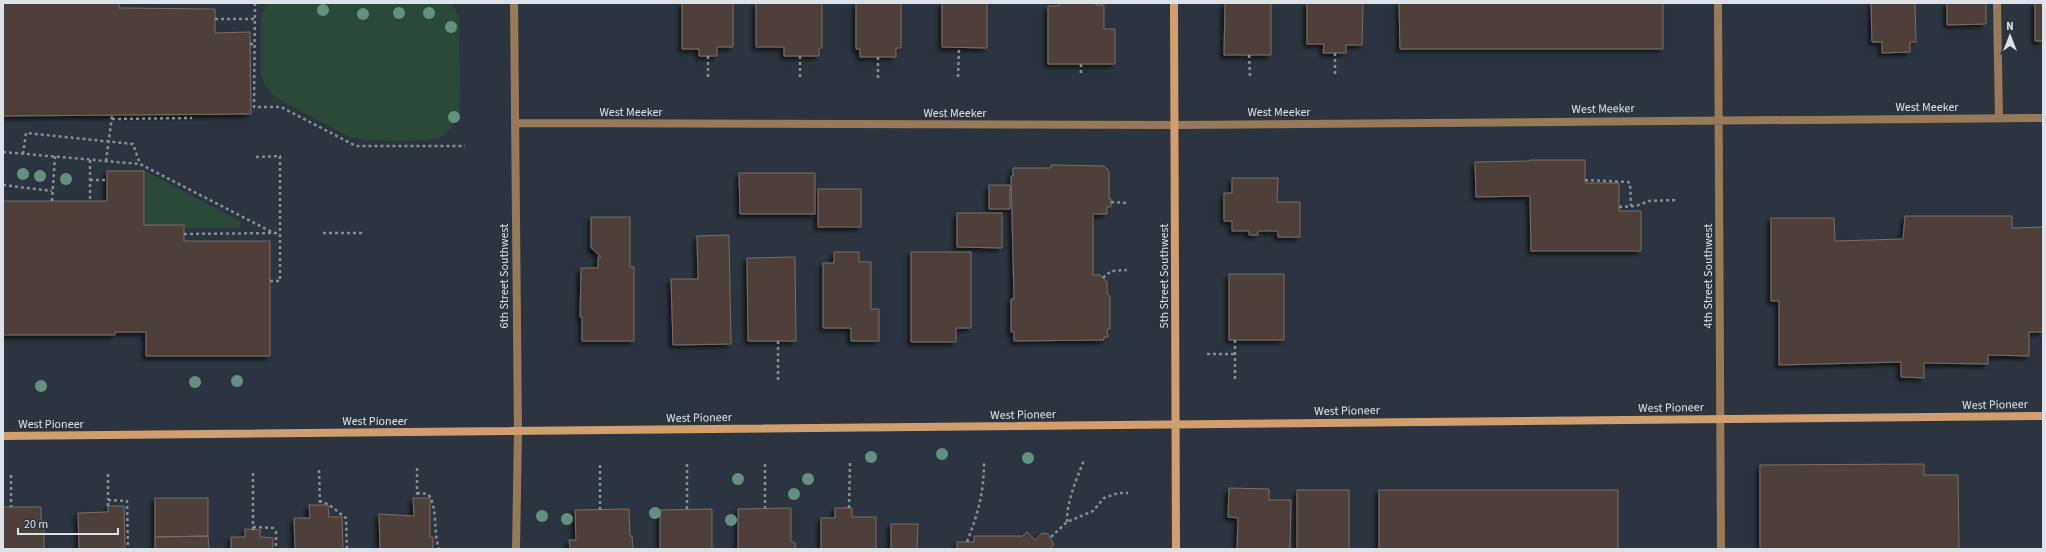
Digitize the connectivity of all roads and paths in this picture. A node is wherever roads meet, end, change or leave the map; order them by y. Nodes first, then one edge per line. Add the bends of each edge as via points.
1 (255, 3) edge
2 (514, 3) edge
3 (1174, 3) edge
4 (1718, 3) edge
5 (1996, 3) edge
6 (215, 19) dead end
7 (254, 19) junction
8 (250, 44) dead end
9 (254, 44) junction
10 (959, 48) dead end
11 (1335, 53) dead end
12 (1249, 55) dead end
13 (708, 56) dead end
14 (800, 56) dead end
15 (878, 57) dead end
16 (1081, 64) dead end
17 (1081, 75) dead end
18 (958, 76) dead end
19 (1335, 76) dead end
20 (1250, 77) dead end
21 (878, 78) dead end
22 (800, 79) dead end
23 (708, 80) dead end
24 (251, 99) dead end
25 (254, 99) junction
26 (192, 118) dead end
27 (1999, 118) junction
28 (2043, 118) edge
29 (1719, 120) junction
30 (515, 123) junction
31 (1175, 125) junction
32 (109, 141) junction
33 (465, 146) dead end
34 (3, 152) edge
35 (23, 154) junction
36 (55, 156) junction
37 (256, 158) dead end
38 (90, 160) junction
39 (106, 161) junction
40 (140, 164) junction
41 (90, 180) junction
42 (107, 180) dead end
43 (1585, 180) dead end
44 (3, 184) edge
45 (52, 191) junction
46 (1676, 200) dead end
47 (52, 201) dead end
48 (90, 201) dead end
49 (1111, 202) dead end
50 (1128, 203) dead end
51 (1631, 206) junction
52 (1619, 207) dead end
53 (184, 234) dead end
54 (274, 234) junction
55 (280, 234) junction
56 (323, 234) dead end
57 (362, 234) dead end
58 (1127, 270) dead end
59 (1103, 278) dead end
60 (270, 281) dead end
61 (1235, 340) dead end
62 (778, 341) dead end
63 (1207, 354) dead end
64 (1235, 354) junction
65 (1235, 380) dead end
66 (778, 383) dead end
67 (2043, 416) edge
68 (1721, 419) junction
69 (1176, 425) junction
70 (518, 432) junction
71 (3, 436) edge
72 (1084, 460) dead end
73 (984, 462) dead end
74 (850, 463) dead end
75 (687, 464) dead end
76 (765, 464) dead end
77 (600, 465) dead end
78 (417, 468) dead end
79 (319, 470) dead end
80 (253, 471) dead end
81 (108, 474) dead end
82 (11, 475) dead end
83 (417, 493) junction
84 (1128, 493) dead end
85 (417, 498) dead end
86 (108, 500) junction
87 (319, 501) junction
88 (320, 505) dead end
89 (108, 506) dead end
90 (11, 507) dead end
91 (765, 508) dead end
92 (849, 508) dead end
93 (600, 510) dead end
94 (687, 510) dead end
95 (1067, 522) junction
96 (1051, 537) dead end
97 (967, 542) dead end
98 (128, 549) edge
99 (276, 549) edge
100 (347, 549) edge
101 (439, 549) edge
102 (516, 549) edge
103 (1176, 549) edge
104 (1721, 549) edge

1 - 7 path
2 - 30 street, 6th Street Southwest
3 - 31 main road, 5th Street Southwest
4 - 29 street, 4th Street Southwest
5 - 27 street
6 - 7 path
7 - 9 path
8 - 9 path
9 - 25 path
10 - 18 path
11 - 19 path
12 - 20 path
13 - 23 path
14 - 22 path
15 - 21 path
16 - 17 path
24 - 25 path
25 - 33 path via 254,107 281,107 356,146
26 - 32 path via 112,117
27 - 28 street, West Meeker
27 - 29 street, West Meeker
29 - 31 street, West Meeker
29 - 68 street, 4th Street Southwest
30 - 31 street, West Meeker
30 - 70 street, 6th Street Southwest
31 - 69 main road, 5th Street Southwest
32 - 35 path via 26,133
32 - 39 path
32 - 40 path via 133,144
34 - 35 path
35 - 36 path
36 - 38 path
36 - 45 path
37 - 55 path via 280,156
38 - 39 path
38 - 41 path
39 - 40 path
40 - 54 path
41 - 42 path
41 - 48 path
43 - 51 path via 1630,183
44 - 45 path
45 - 47 path
46 - 51 path via 1649,201
49 - 50 path
51 - 52 path
53 - 54 path
54 - 55 path
55 - 60 path via 280,281
56 - 57 path
58 - 59 path via 1112,271
61 - 64 path
62 - 66 path
63 - 64 path
64 - 65 path
67 - 68 main road, West Pioneer
68 - 69 main road, West Pioneer
68 - 104 street, 4th Street Southwest
69 - 70 main road, West Pioneer
69 - 103 main road, 5th Street Southwest
70 - 71 main road, West Pioneer
70 - 102 street, 6th Street Southwest
72 - 95 path via 1071,494
73 - 97 path via 984,482 979,509
74 - 92 path
75 - 94 path
76 - 91 path
77 - 93 path
78 - 83 path
79 - 87 path
80 - 99 path via 253,528 273,528 276,532
81 - 86 path
82 - 90 path
83 - 85 path
83 - 101 path via 428,494 433,500
84 - 95 path via 1118,493 1104,498 1093,511
86 - 89 path
86 - 98 path via 127,501
87 - 88 path
87 - 100 path via 328,503 332,509 346,518
95 - 96 path

